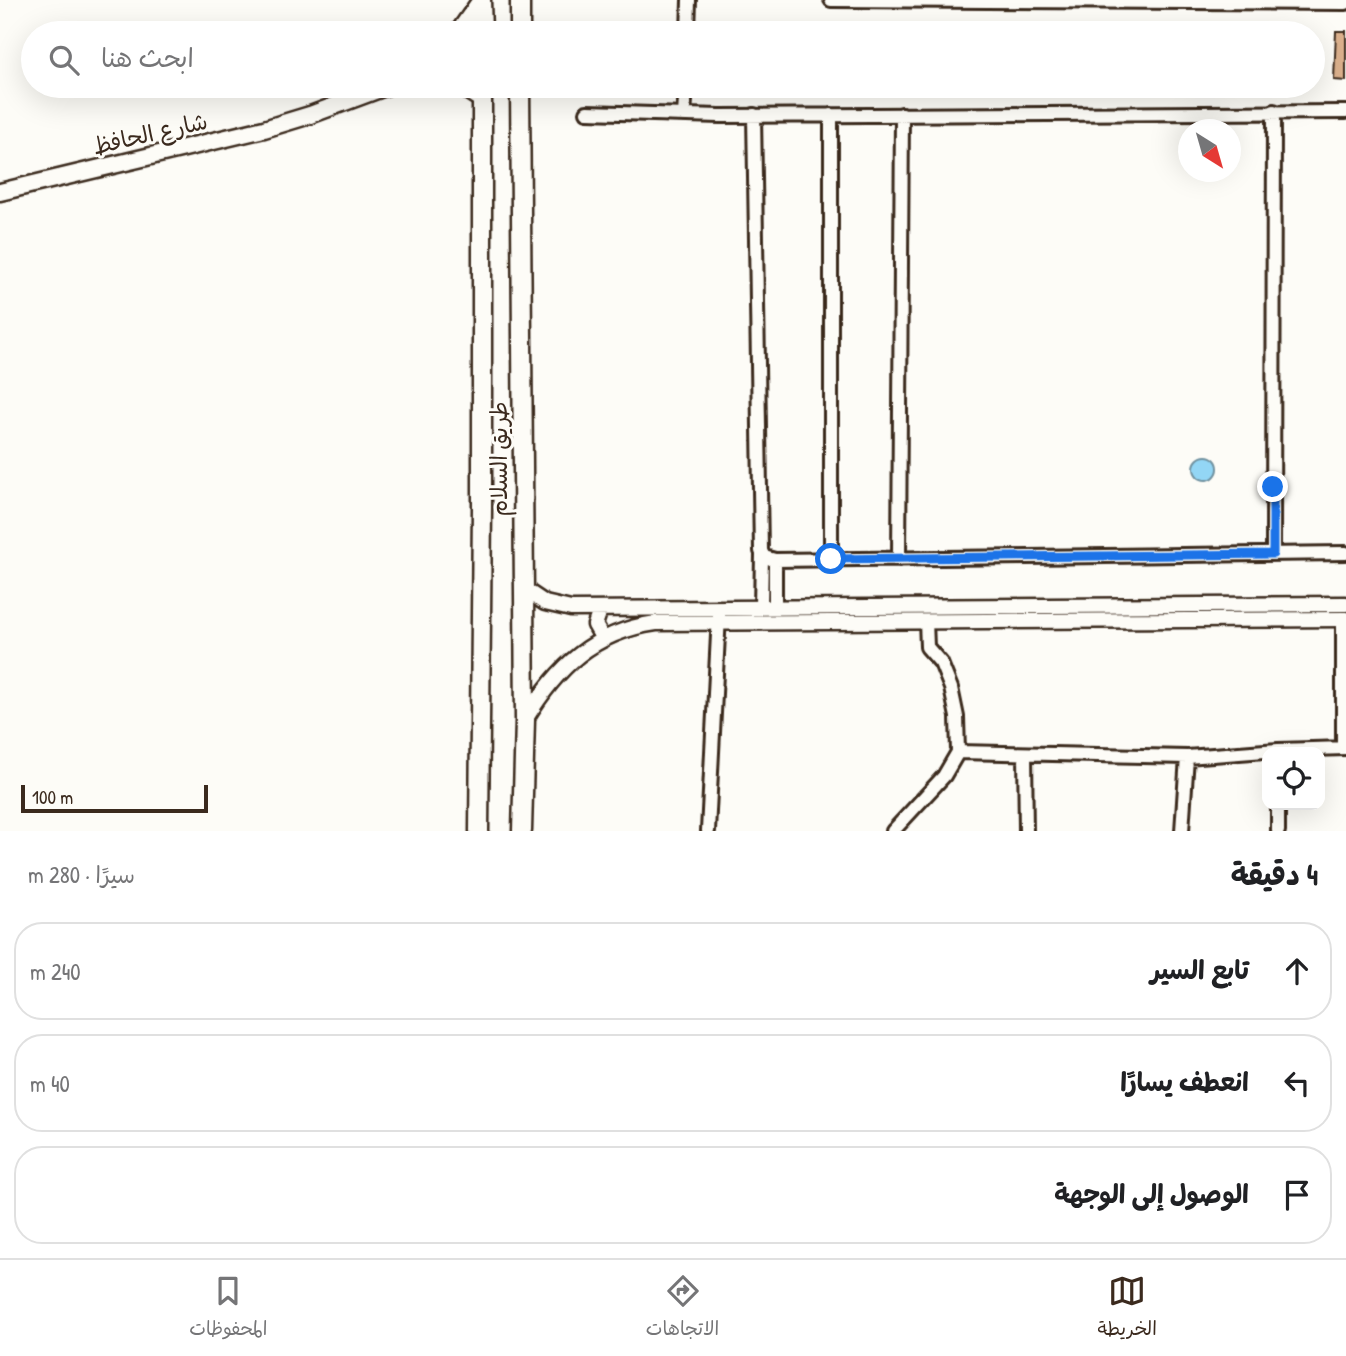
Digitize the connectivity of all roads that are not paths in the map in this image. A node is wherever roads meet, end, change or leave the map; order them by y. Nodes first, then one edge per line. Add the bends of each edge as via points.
1 (481, 0) edge
2 (520, 0) edge
3 (689, 0) edge
4 (831, 0) edge
5 (1346, 3) edge
6 (466, 21) edge
7 (482, 21) edge
8 (520, 21) edge
9 (688, 21) edge
10 (356, 98) edge
11 (482, 98) edge
12 (520, 98) edge
13 (685, 98) edge
14 (1274, 111) junction
15 (587, 112) dead end
16 (1346, 112) edge
17 (684, 114) junction
18 (902, 114) junction
19 (754, 115) junction
20 (831, 115) junction
21 (0, 192) edge
22 (1346, 553) edge
23 (1273, 554) junction
24 (762, 555) junction
25 (831, 559) junction
26 (899, 559) junction
27 (775, 560) junction
28 (524, 589) junction
29 (1346, 604) edge
30 (768, 607) junction
31 (600, 610) junction
32 (719, 615) junction
33 (1344, 620) edge
34 (926, 621) junction
35 (603, 639) junction
36 (525, 720) junction
37 (1345, 748) edge
38 (1325, 749) edge
39 (958, 752) junction
40 (1262, 752) edge
41 (1025, 754) junction
42 (1187, 757) junction
43 (1278, 810) edge
44 (479, 831) edge
45 (522, 831) edge
46 (708, 831) edge
47 (892, 831) edge
48 (1026, 831) edge
49 (1182, 831) edge
50 (1278, 831) edge

1 - 6 main road
1 - 7 main road
2 - 8 main road
3 - 9 street
4 - 5 street
10 - 21 main road, شارع الحافظ via 264,129
11 - 44 main road, طريق السلام
12 - 28 main road, طريق السلام
13 - 17 street
14 - 16 street
14 - 18 street
14 - 23 street
15 - 17 street
17 - 19 street
18 - 20 street
18 - 26 street
19 - 20 street
19 - 24 street
20 - 25 street
22 - 23 street
23 - 26 street
24 - 27 street
24 - 30 street
25 - 26 street
25 - 27 street
27 - 30 street
28 - 31 street via 558,607
28 - 36 main road, طريق السلام
29 - 30 street
30 - 32 street
31 - 32 street
31 - 35 street via 595,625
32 - 34 street
32 - 35 street via 642,625
32 - 46 street
33 - 34 street
33 - 37 street
34 - 39 street via 927,648 941,663 951,688
35 - 36 street via 566,665
36 - 45 main road, طريق السلام
37 - 38 street
39 - 41 street
39 - 47 street via 944,776
40 - 42 street
41 - 42 street
41 - 48 street
42 - 49 street
43 - 50 street

